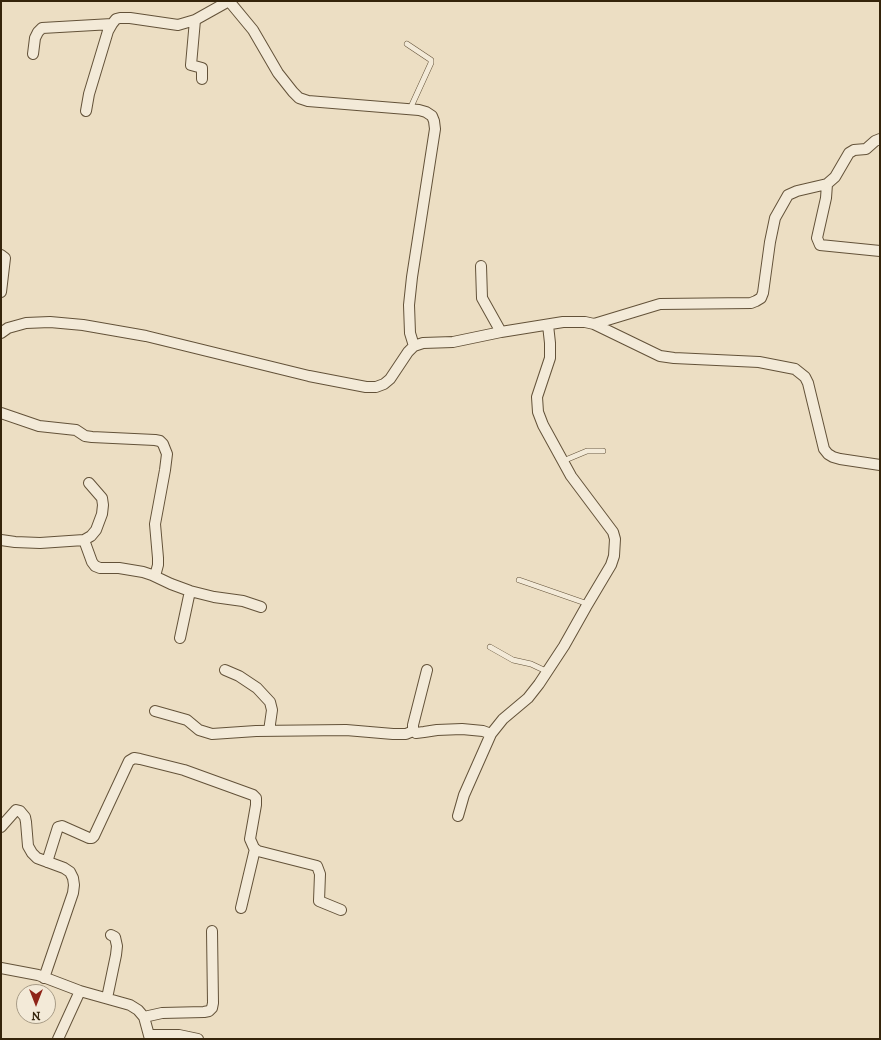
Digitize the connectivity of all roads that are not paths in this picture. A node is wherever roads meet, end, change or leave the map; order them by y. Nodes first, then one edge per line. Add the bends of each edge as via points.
1 (229, 1) edge
2 (195, 20) junction
3 (112, 24) junction
4 (407, 44) dead end
5 (33, 54) dead end
6 (202, 79) dead end
7 (410, 109) junction
8 (86, 111) dead end
9 (880, 139) edge
10 (827, 184) junction
11 (880, 251) edge
12 (1, 255) edge
13 (480, 266) dead end
14 (1, 292) edge
15 (594, 324) junction
16 (548, 325) junction
17 (501, 332) junction
18 (1, 333) edge
19 (414, 346) junction
20 (1, 413) edge
21 (603, 451) dead end
22 (563, 461) junction
23 (880, 465) edge
24 (89, 483) dead end
25 (1, 540) edge
26 (84, 540) junction
27 (155, 576) junction
28 (519, 580) dead end
29 (190, 591) junction
30 (588, 604) junction
31 (262, 607) dead end
32 (180, 638) dead end
33 (490, 647) dead end
34 (225, 670) dead end
35 (426, 670) dead end
36 (548, 672) junction
37 (155, 711) dead end
38 (269, 731) junction
39 (413, 731) junction
40 (491, 734) junction
41 (458, 816) dead end
42 (1, 826) edge
43 (255, 849) junction
44 (47, 862) junction
45 (241, 908) dead end
46 (341, 910) dead end
47 (212, 931) dead end
48 (111, 935) dead end
49 (1, 968) edge
50 (44, 978) junction
51 (80, 990) junction
52 (107, 998) junction
53 (144, 1017) junction
54 (150, 1037) edge
55 (58, 1039) edge
56 (198, 1039) edge

1 - 2 street
1 - 7 street via 253,30 278,73 299,98 308,101
2 - 3 street via 178,25 120,18
2 - 6 street via 191,66 202,68
3 - 5 street via 42,28 35,38
3 - 8 street
4 - 7 lane via 431,60
7 - 19 street via 432,116 435,129 409,305 410,333
9 - 10 street via 866,149 849,153 835,177
10 - 11 street via 817,238 820,245
10 - 15 street via 792,192 777,212 761,298 751,303 660,304
12 - 14 street via 5,258
13 - 17 street via 482,298
15 - 16 street via 563,322
15 - 23 street via 660,356 759,362 795,369 806,377 824,449 828,454 840,459
16 - 17 street
16 - 22 street via 550,358 537,403 543,425
17 - 19 street via 453,342 429,342
18 - 19 street via 8,328 26,323 83,325 146,336 301,374 366,387 384,384
20 - 27 street via 39,426 76,430 85,436 155,440 164,444 167,454 166,470 155,524 158,558
21 - 22 lane via 587,451
22 - 30 street via 571,476 613,532 615,539 611,565
24 - 26 street via 102,498 103,505 96,530
25 - 26 street via 40,543
26 - 27 street via 95,566 131,569
27 - 29 street
28 - 30 lane
29 - 31 street
29 - 32 street
30 - 36 street
33 - 36 lane via 513,660 531,664
34 - 38 street via 257,688 270,702 272,710
35 - 39 street
36 - 40 street via 528,698 503,719
37 - 38 street via 187,720 198,730 212,734
38 - 39 street via 346,730 393,734
39 - 40 street via 416,733 462,729
40 - 41 street
42 - 44 street via 16,810 20,810 25,817 29,849 33,856
43 - 44 street via 250,839 256,805 256,798 253,795 184,770 134,758 129,760 94,836 89,838 62,826 58,827
43 - 45 street
43 - 46 street via 317,866 320,874 319,901
44 - 50 street via 70,872 74,885
47 - 53 street via 212,1008 204,1012 162,1013
48 - 52 street via 115,937 117,946
49 - 50 street
50 - 51 street
51 - 52 street
51 - 55 street
52 - 53 street via 130,1005
53 - 54 street
54 - 56 street via 179,1036

